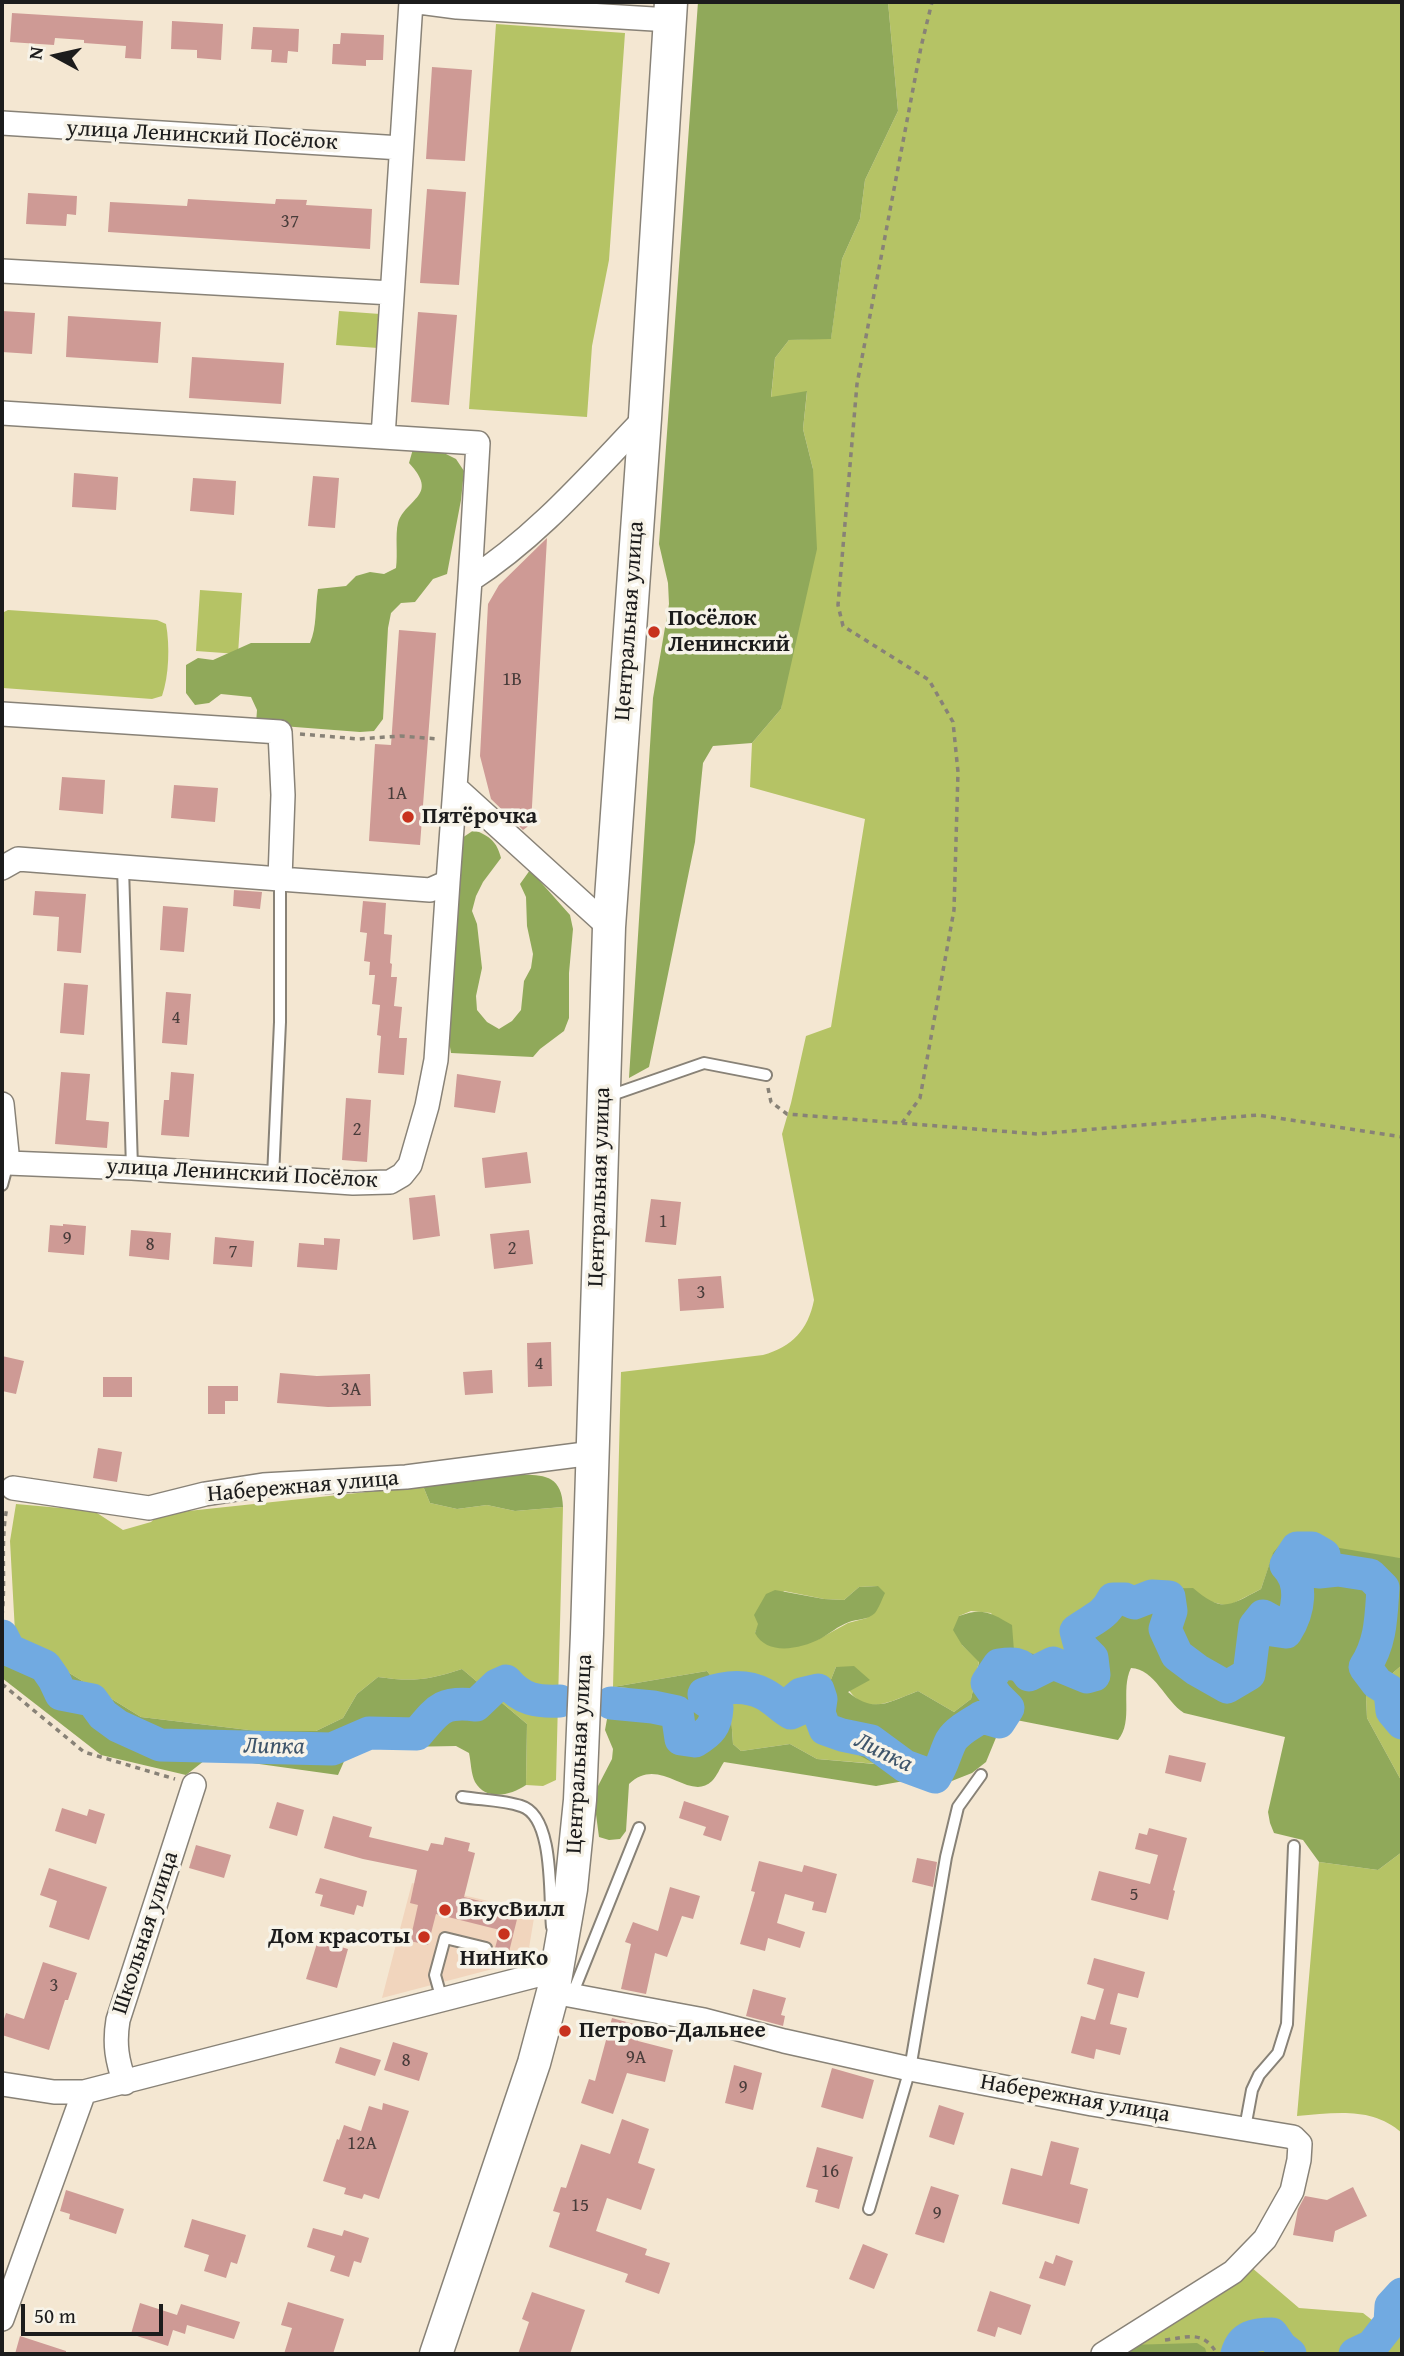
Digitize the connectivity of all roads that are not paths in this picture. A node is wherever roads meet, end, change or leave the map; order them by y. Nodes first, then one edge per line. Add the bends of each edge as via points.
1 (411, 2) edge
2 (419, 2) edge
3 (671, 11) edge
4 (2, 124) edge
5 (401, 148) junction
6 (2, 271) edge
7 (392, 293) junction
8 (2, 413) edge
9 (645, 418) junction
10 (383, 437) junction
11 (470, 580) junction
12 (2, 714) edge
13 (454, 787) junction
14 (123, 867) junction
15 (2, 868) edge
16 (280, 879) junction
17 (448, 882) junction
18 (609, 927) junction
19 (766, 1075) road end
20 (603, 1098) junction
21 (2, 1104) edge
22 (132, 1168) junction
23 (5, 1174) edge
24 (273, 1177) junction
25 (593, 1453) junction
26 (13, 1488) road end
27 (981, 1775) dead end
28 (194, 1785) road end
29 (462, 1797) dead end
30 (639, 1828) dead end
31 (1294, 1846) dead end
32 (486, 1948) dead end
33 (561, 1976) junction
34 (442, 2000) junction
35 (909, 2069) junction
36 (125, 2083) junction
37 (2, 2084) edge
38 (84, 2092) junction
39 (1245, 2128) junction
40 (869, 2209) dead end
41 (2, 2319) edge
42 (436, 2354) edge
43 (1103, 2354) edge

1 - 5 street
2 - 3 street via 457,7
3 - 9 main road, Центральная улица
4 - 5 street, улица Ленинский Посёлок
5 - 7 street
6 - 7 street
7 - 10 street
8 - 10 street
9 - 11 street via 558,508
9 - 18 main road, Центральная улица
10 - 11 street, улица Ленинский Посёлок via 478,443
11 - 13 street, улица Ленинский Посёлок
12 - 16 street via 281,732
13 - 17 street, улица Ленинский Посёлок
13 - 18 street
14 - 15 street via 18,859
14 - 16 street
14 - 22 lane
16 - 17 street via 430,890
16 - 24 lane
17 - 24 street, улица Ленинский Посёлок via 436,1060 410,1165 390,1182
18 - 20 main road, Центральная улица
19 - 20 lane via 704,1063
20 - 25 main road, Центральная улица
21 - 23 street, улица Ленинский Посёлок
22 - 23 street, улица Ленинский Посёлок
22 - 24 street, улица Ленинский Посёлок
25 - 26 street, Набережная улица via 407,1477 263,1485 149,1508
25 - 33 main road, Центральная улица via 580,1800
27 - 35 lane via 958,1807
28 - 36 street, Школьная улица via 118,2020 114,2040
29 - 33 lane via 523,1806 536,1815 551,1883 552,1930
30 - 33 lane
31 - 39 lane via 1287,2024 1278,2053 1252,2090
32 - 34 lane via 444,1938 435,1975
33 - 34 street
33 - 35 street, Набережная улица via 704,2020
33 - 42 main road, Центральная улица
34 - 36 street
35 - 39 street, Набережная улица
35 - 40 lane
36 - 38 street
37 - 38 street
38 - 41 street
39 - 43 street, Набережная улица via 1293,2137 1300,2144 1292,2191 1265,2239 1233,2272

